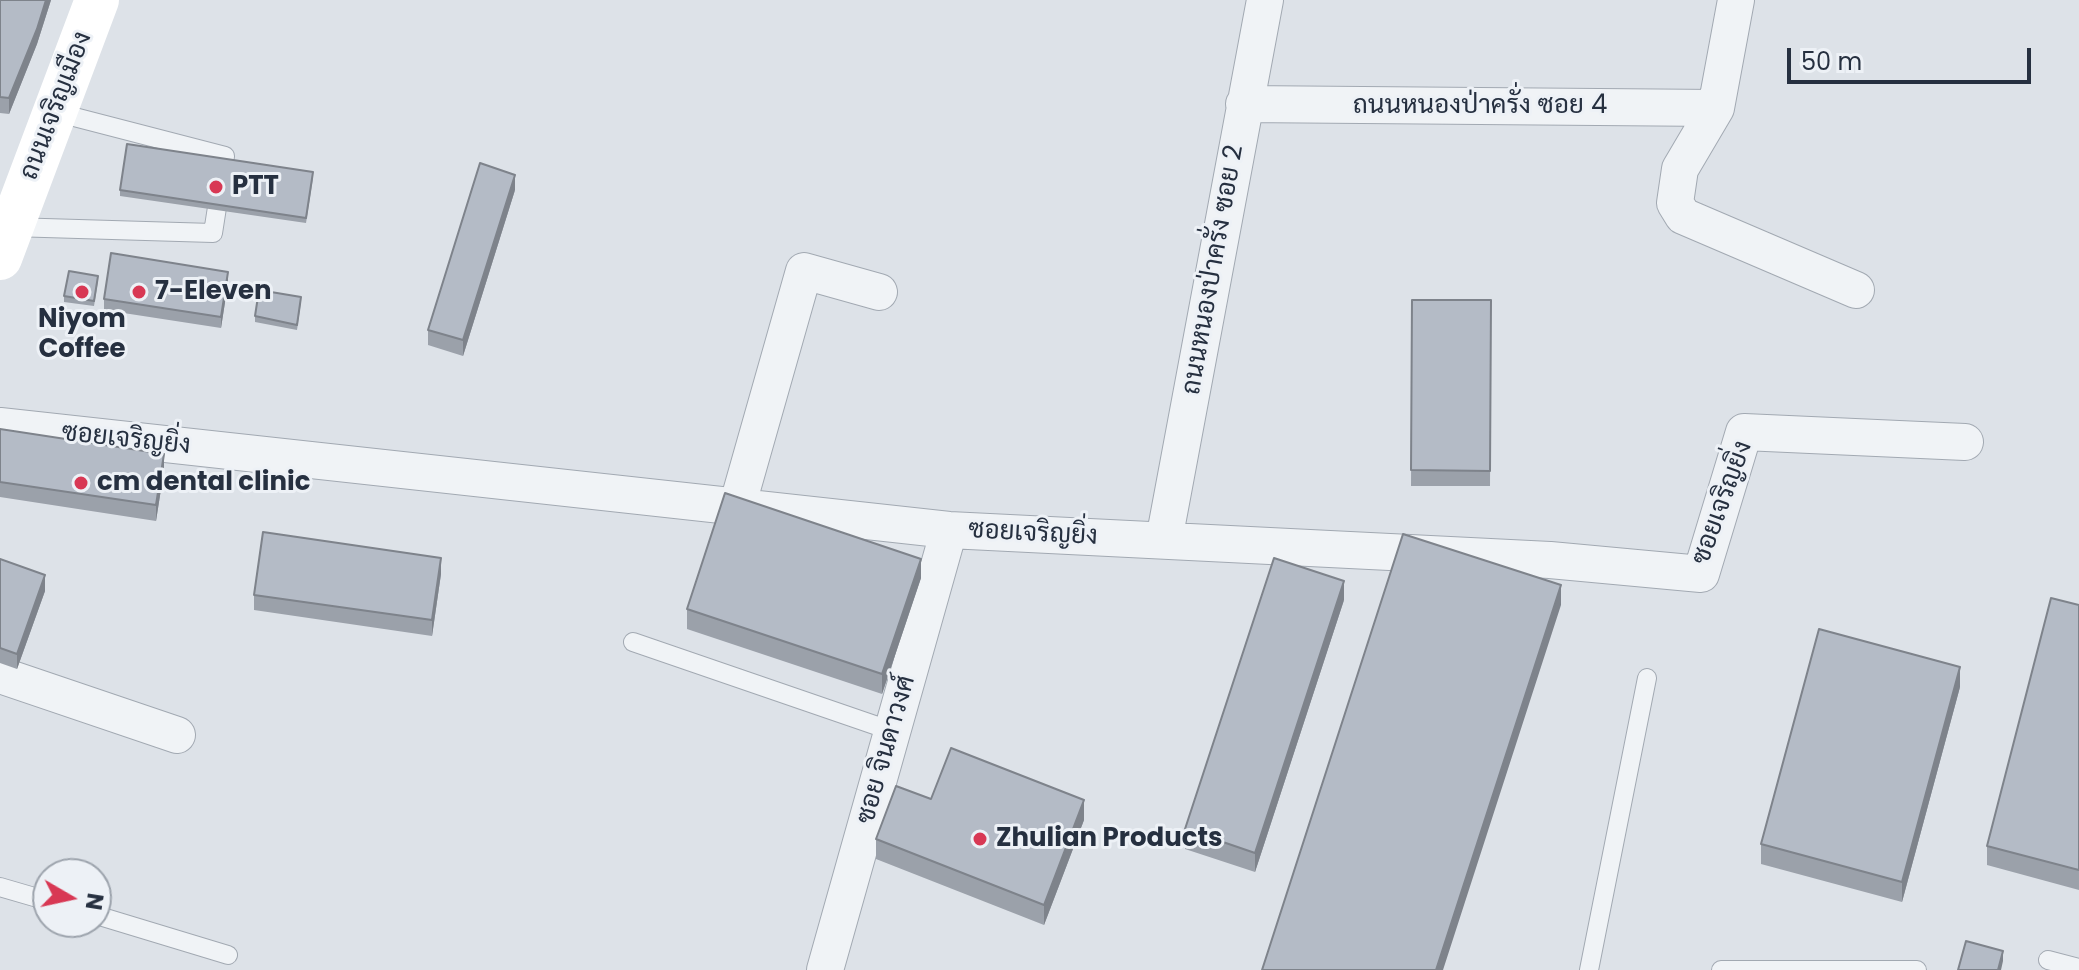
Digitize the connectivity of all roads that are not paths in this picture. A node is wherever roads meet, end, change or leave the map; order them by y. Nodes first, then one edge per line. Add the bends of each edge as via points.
1 (97, 0) edge
2 (1265, 0) edge
3 (1736, 0) edge
4 (1244, 104) junction
5 (1716, 108) junction
6 (55, 112) junction
7 (6, 243) edge
8 (1856, 290) dead end
9 (879, 292) dead end
10 (0, 426) edge
11 (1965, 442) dead end
12 (737, 507) junction
13 (949, 530) junction
14 (1164, 540) junction
15 (633, 642) dead end
16 (0, 675) edge
17 (1647, 678) dead end
18 (892, 731) junction
19 (177, 735) dead end
20 (0, 887) edge
21 (32, 896) edge
22 (112, 920) edge
23 (228, 955) dead end
24 (2048, 960) dead end
25 (2079, 968) edge
26 (825, 970) edge
27 (1589, 970) edge
28 (1721, 970) edge
29 (1917, 970) edge

1 - 6 main road, ถนนเจริญเมือง
2 - 4 street, ถนนหนองป่าครั่ง ซอย 2
3 - 5 street
4 - 5 street, ถนนหนองป่าครั่ง ซอย 4
4 - 14 street, ถนนหนองป่าครั่ง ซอย 2
5 - 8 street via 1680,169 1675,203 1683,216
6 - 7 main road, ถนนเจริญเมือง
6 - 7 lane via 225,156 213,233
9 - 12 street via 804,271
10 - 12 street, ซอยเจริญยิ่ง
11 - 14 street, ซอยเจริญยิ่ง via 1744,432 1701,574 1550,560
12 - 13 street, ซอยเจริญยิ่ง
13 - 14 street, ซอยเจริญยิ่ง
13 - 18 street, ซอย จินดาวงศ์
15 - 18 lane
16 - 19 street
17 - 27 lane
18 - 26 street, ซอย จินดาวงศ์
20 - 21 lane
22 - 23 lane
24 - 25 lane
28 - 29 lane

